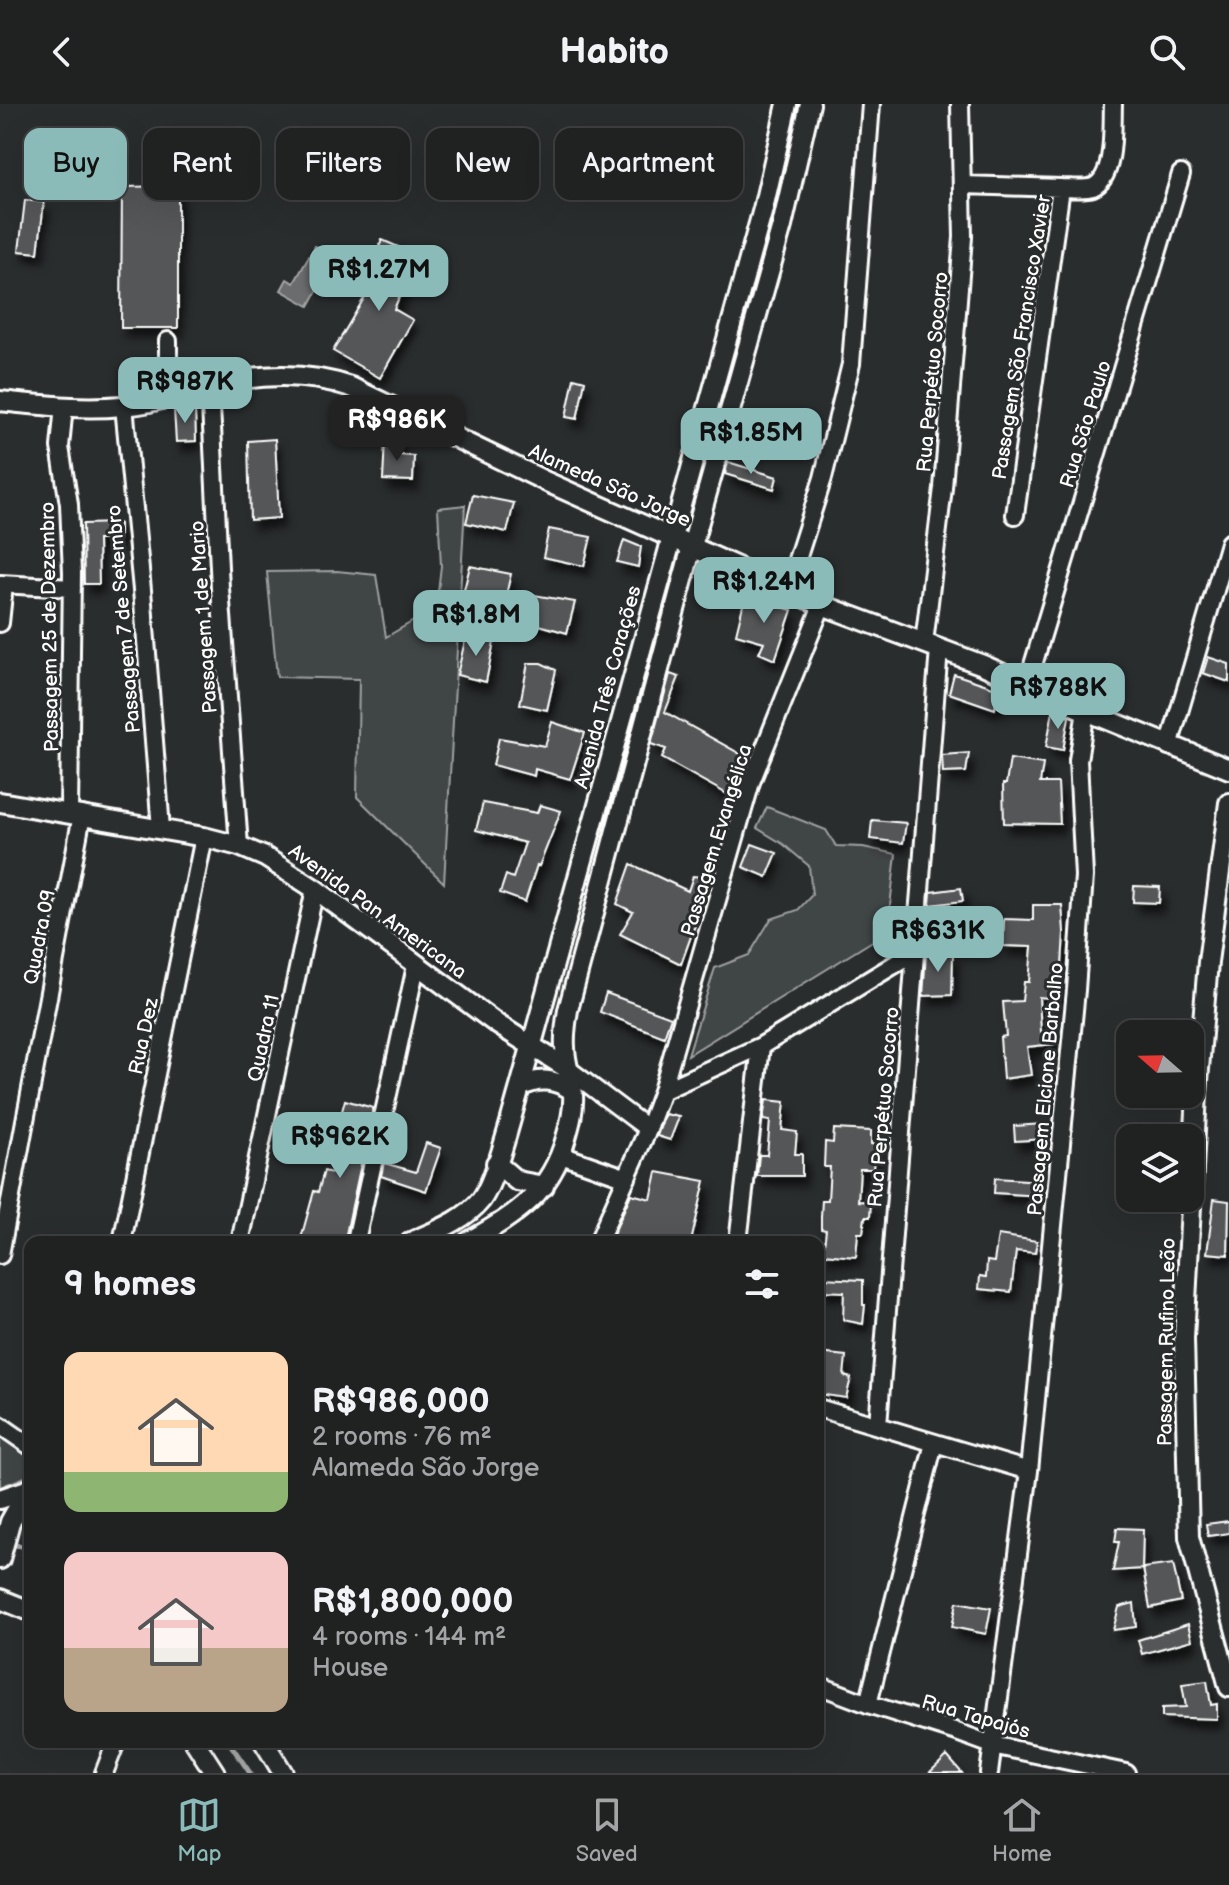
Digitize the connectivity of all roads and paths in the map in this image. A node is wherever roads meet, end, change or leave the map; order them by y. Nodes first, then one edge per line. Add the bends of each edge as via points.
1 (787, 104) edge
2 (810, 104) edge
3 (871, 104) edge
4 (960, 104) edge
5 (1113, 104) edge
6 (1181, 174) dead end
7 (963, 185) junction
8 (1061, 188) junction
9 (168, 341) dead end
10 (210, 386) junction
11 (168, 398) junction
12 (0, 401) edge
13 (64, 406) junction
14 (124, 406) junction
15 (1015, 515) dead end
16 (671, 537) junction
17 (1229, 543) edge
18 (692, 546) junction
19 (2, 585) edge
20 (72, 588) junction
21 (788, 588) junction
22 (822, 605) junction
23 (0, 623) edge
24 (932, 646) junction
25 (1027, 685) junction
26 (1086, 711) junction
27 (1169, 746) junction
28 (1229, 769) edge
29 (0, 802) edge
30 (1229, 803) edge
31 (74, 810) junction
32 (161, 829) junction
33 (204, 837) junction
34 (239, 846) junction
35 (315, 889) junction
36 (915, 952) junction
37 (416, 966) junction
38 (532, 1045) junction
39 (761, 1046) junction
40 (568, 1069) junction
41 (520, 1087) junction
42 (572, 1090) junction
43 (662, 1091) junction
44 (648, 1129) junction
45 (561, 1155) junction
46 (496, 1163) junction
47 (627, 1178) junction
48 (544, 1186) junction
49 (123, 1236) edge
50 (241, 1236) edge
51 (357, 1236) dead end
52 (425, 1236) edge
53 (478, 1236) edge
54 (601, 1236) edge
55 (739, 1236) edge
56 (0, 1255) edge
57 (824, 1410) edge
58 (0, 1425) edge
59 (878, 1425) junction
60 (24, 1442) edge
61 (934, 1443) junction
62 (1029, 1471) junction
63 (24, 1491) edge
64 (24, 1498) edge
65 (0, 1499) edge
66 (0, 1559) edge
67 (0, 1586) edge
68 (15, 1605) edge
69 (824, 1687) edge
70 (1229, 1687) edge
71 (868, 1704) junction
72 (992, 1745) junction
73 (114, 1748) edge
74 (199, 1748) edge
75 (268, 1748) edge
76 (104, 1773) edge
77 (215, 1773) edge
78 (283, 1773) edge
79 (989, 1773) edge
80 (1126, 1773) edge

1 - 16 street, Avenida Três Corações
2 - 18 street via 782,226
3 - 21 street via 851,364
4 - 7 street, Rua Perpétuo Socorro
5 - 8 street, Passagem São Francisco Xavier via 1106,174 1091,188
6 - 25 street, Rua São Paulo
7 - 8 street
7 - 24 street, Rua Perpétuo Socorro
8 - 15 street, Passagem São Francisco Xavier
9 - 11 street
10 - 11 street, Alameda São Jorge
10 - 16 street, Alameda São Jorge via 265,376 333,381
10 - 34 street, Passagem 1 de Mario
11 - 14 street, Alameda São Jorge
12 - 13 street, Alameda São Jorge
13 - 14 street, Alameda São Jorge
13 - 20 street, Passagem 25 de Dezembro via 60,447 69,504
14 - 32 street, Passagem 7 de Setembro
16 - 18 street, Alameda São Jorge
16 - 38 street, Avenida Três Corações
17 - 27 street
18 - 21 street, Alameda São Jorge
18 - 40 street via 568,1010
19 - 20 street
19 - 23 street
20 - 31 street, Passagem 25 de Dezembro
21 - 22 street, Alameda São Jorge
22 - 24 street, Alameda São Jorge
22 - 43 street, Passagem Evangélica via 751,782
24 - 25 street, Alameda São Jorge
24 - 36 street, Rua Perpétuo Socorro
25 - 26 street, Alameda São Jorge
26 - 27 street, Alameda São Jorge
26 - 62 street, Passagem Elcione Barbalho via 1078,760 1084,876 1076,990
27 - 28 street, Alameda São Jorge
29 - 31 street, Avenida Pan Americana
30 - 70 street, Passagem Rufino Leão via 1203,1020 1184,1339 1189,1537
31 - 32 street, Avenida Pan Americana
31 - 56 street, Quadra 09
32 - 33 street, Avenida Pan Americana
33 - 34 street, Avenida Pan Americana
33 - 49 street, Rua Dez
34 - 35 street, Avenida Pan Americana
35 - 37 street, Avenida Pan Americana
35 - 50 street, Quadra 11
36 - 39 street
36 - 59 street, Rua Perpétuo Socorro
37 - 38 street, Avenida Pan Americana
37 - 51 street
38 - 40 street, Avenida Pan Americana
38 - 41 street, Avenida Três Corações
39 - 43 street
39 - 55 street
40 - 42 street
40 - 44 street, Avenida Pan Americana
41 - 42 street via 546,1079
41 - 46 street, Avenida Três Corações
42 - 45 street via 571,1120
43 - 44 street, Passagem Evangélica
44 - 47 street, Passagem Evangélica
45 - 47 street
45 - 48 street
46 - 48 street via 517,1181
46 - 52 street, Avenida Três Corações via 487,1189 468,1212
47 - 54 street, Passagem Evangélica
48 - 53 street via 506,1220
57 - 59 street
58 - 60 street
59 - 61 street
61 - 62 street
61 - 71 street
62 - 72 street, Passagem Elcione Barbalho
63 - 65 street
64 - 66 street via 10,1522
67 - 68 street
69 - 71 street, Rua Tapajós
71 - 72 street, Rua Tapajós
72 - 79 street, Passagem Elcione Barbalho
72 - 80 street, Rua Tapajós
73 - 76 street
74 - 77 street
75 - 78 street

